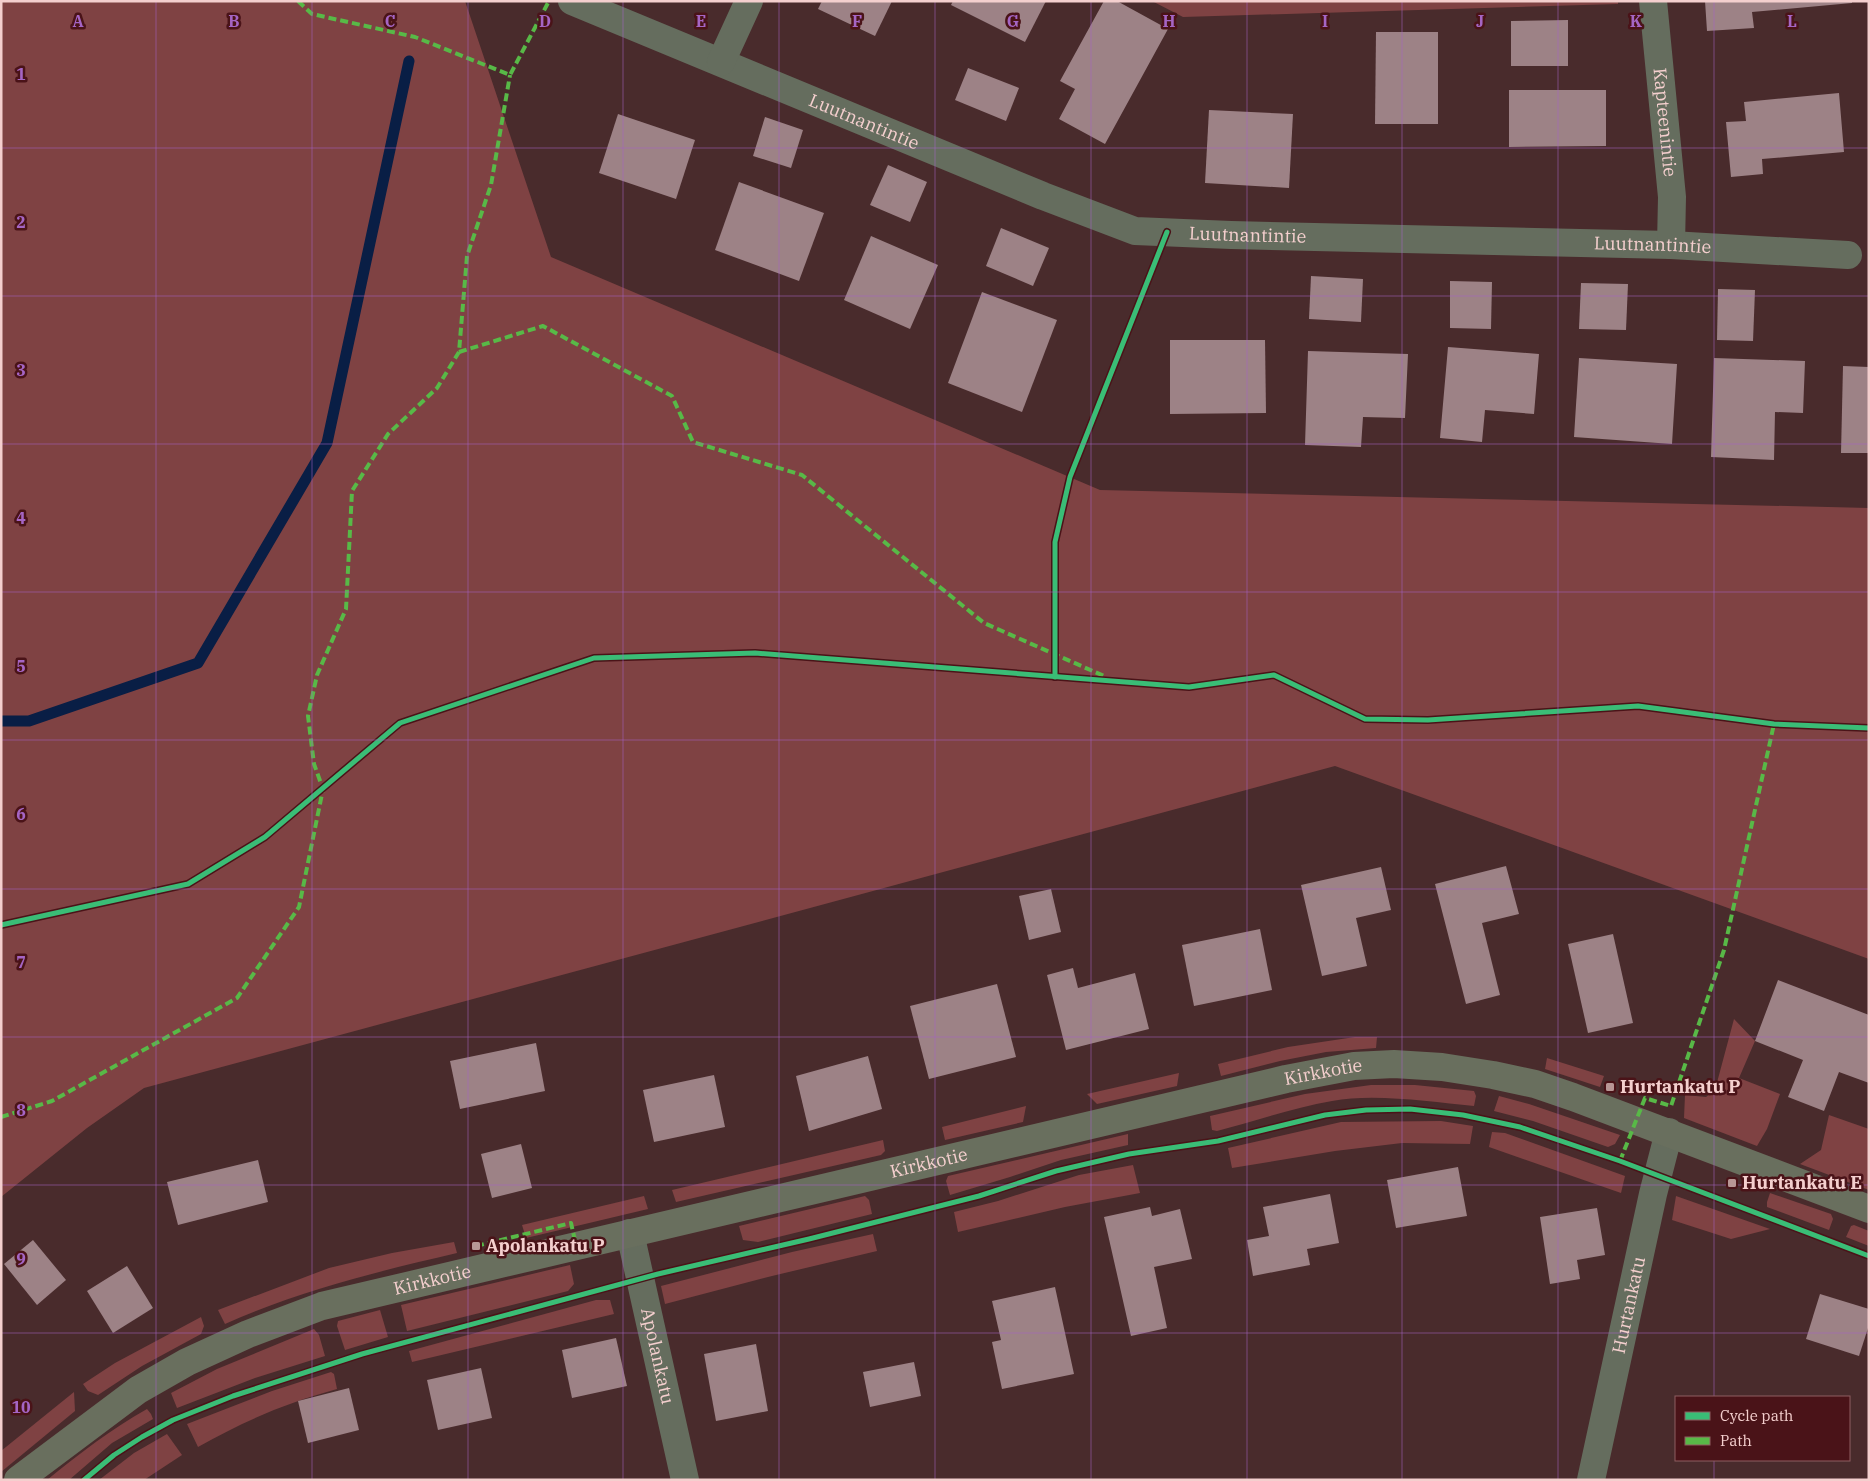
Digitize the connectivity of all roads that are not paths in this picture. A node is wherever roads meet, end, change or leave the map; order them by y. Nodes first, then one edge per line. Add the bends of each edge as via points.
1 (572, 1) edge
2 (748, 1) edge
3 (1652, 1) edge
4 (721, 62) junction
5 (1672, 245) junction
6 (1848, 255) dead end
7 (1669, 1132) junction
8 (1869, 1209) edge
9 (630, 1233) junction
10 (18, 1480) edge
11 (685, 1480) edge
12 (1591, 1480) edge

1 - 4 street, Luutnantintie
2 - 4 street
3 - 5 street, Kapteenintie via 1672,197
4 - 5 street, Luutnantintie via 1134,231
5 - 6 street, Luutnantintie
7 - 8 street, Kirkkotie
7 - 9 street, Kirkkotie via 1536,1084 1442,1067 1354,1066 1286,1079
7 - 12 street, Hurtankatu
9 - 10 street, Kirkkotie via 322,1306 248,1334 187,1362 138,1390
9 - 11 street, Apolankatu

